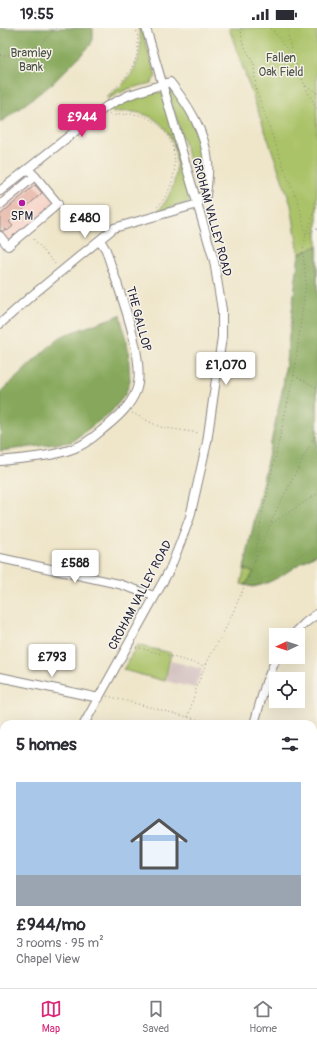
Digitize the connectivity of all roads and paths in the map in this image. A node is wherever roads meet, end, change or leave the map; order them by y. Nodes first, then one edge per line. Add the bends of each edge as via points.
1 (56, 28) edge
2 (136, 28) edge
3 (146, 28) edge
4 (241, 28) edge
5 (270, 28) edge
6 (286, 28) edge
7 (0, 55) edge
8 (292, 56) junction
9 (162, 83) junction
10 (305, 85) junction
11 (317, 93) edge
12 (107, 106) junction
13 (317, 110) edge
14 (28, 168) junction
15 (34, 176) junction
16 (0, 190) edge
17 (197, 202) junction
18 (317, 203) edge
19 (0, 206) edge
20 (152, 216) junction
21 (27, 230) junction
22 (317, 230) edge
23 (306, 234) junction
24 (0, 236) edge
25 (100, 240) junction
26 (62, 272) junction
27 (0, 324) edge
28 (294, 375) junction
29 (317, 388) edge
30 (125, 409) junction
31 (317, 432) edge
32 (208, 434) junction
33 (0, 461) edge
34 (317, 494) edge
35 (271, 524) junction
36 (317, 547) edge
37 (0, 558) edge
38 (254, 562) junction
39 (245, 582) junction
40 (154, 596) junction
41 (317, 614) edge
42 (300, 628) edge
43 (128, 645) junction
44 (274, 664) edge
45 (205, 666) junction
46 (0, 678) edge
47 (102, 697) junction
48 (188, 717) junction
49 (87, 720) edge
50 (200, 720) edge
51 (255, 720) edge

1 - 7 path via 40,45 10,55
2 - 12 path via 140,42 138,54 122,82 104,99
3 - 9 street, CROHAM VALLEY ROAD
4 - 23 path via 242,41 254,65 256,90 298,201
5 - 8 path
6 - 8 path
8 - 10 path
9 - 12 street via 129,94
9 - 17 street, CROHAM VALLEY ROAD
9 - 17 street via 170,82 184,99 203,137 208,163 206,196
10 - 11 path
10 - 13 path
12 - 14 street
12 - 20 path via 110,116 143,116 157,124 169,136 175,158 174,178 163,201 151,212
14 - 15 street
14 - 16 street
15 - 19 street
15 - 21 street via 58,204
17 - 20 street
17 - 32 street, CROHAM VALLEY ROAD via 214,260 222,310 222,337
18 - 23 path
20 - 25 street via 114,228
21 - 24 street via 8,246
21 - 26 path
22 - 23 path
23 - 28 path via 303,252 306,282
25 - 26 street
25 - 30 street, THE GALLOP via 106,250 130,324 137,358 136,390
26 - 27 street
28 - 29 path
28 - 38 path
30 - 32 path via 160,427
30 - 33 street, THE GALLOP via 75,448 53,454
31 - 35 path
32 - 40 street, CROHAM VALLEY ROAD via 188,523 170,569
34 - 35 path
35 - 38 path
36 - 39 path via 305,552 270,576
37 - 40 street via 119,584
38 - 39 path
39 - 45 path via 229,622
40 - 43 street, CROHAM VALLEY ROAD
41 - 42 street
43 - 45 path
43 - 47 street, CROHAM VALLEY ROAD
44 - 51 street
45 - 48 path
46 - 47 street
47 - 48 path
47 - 49 street, CROHAM VALLEY ROAD
48 - 50 path

